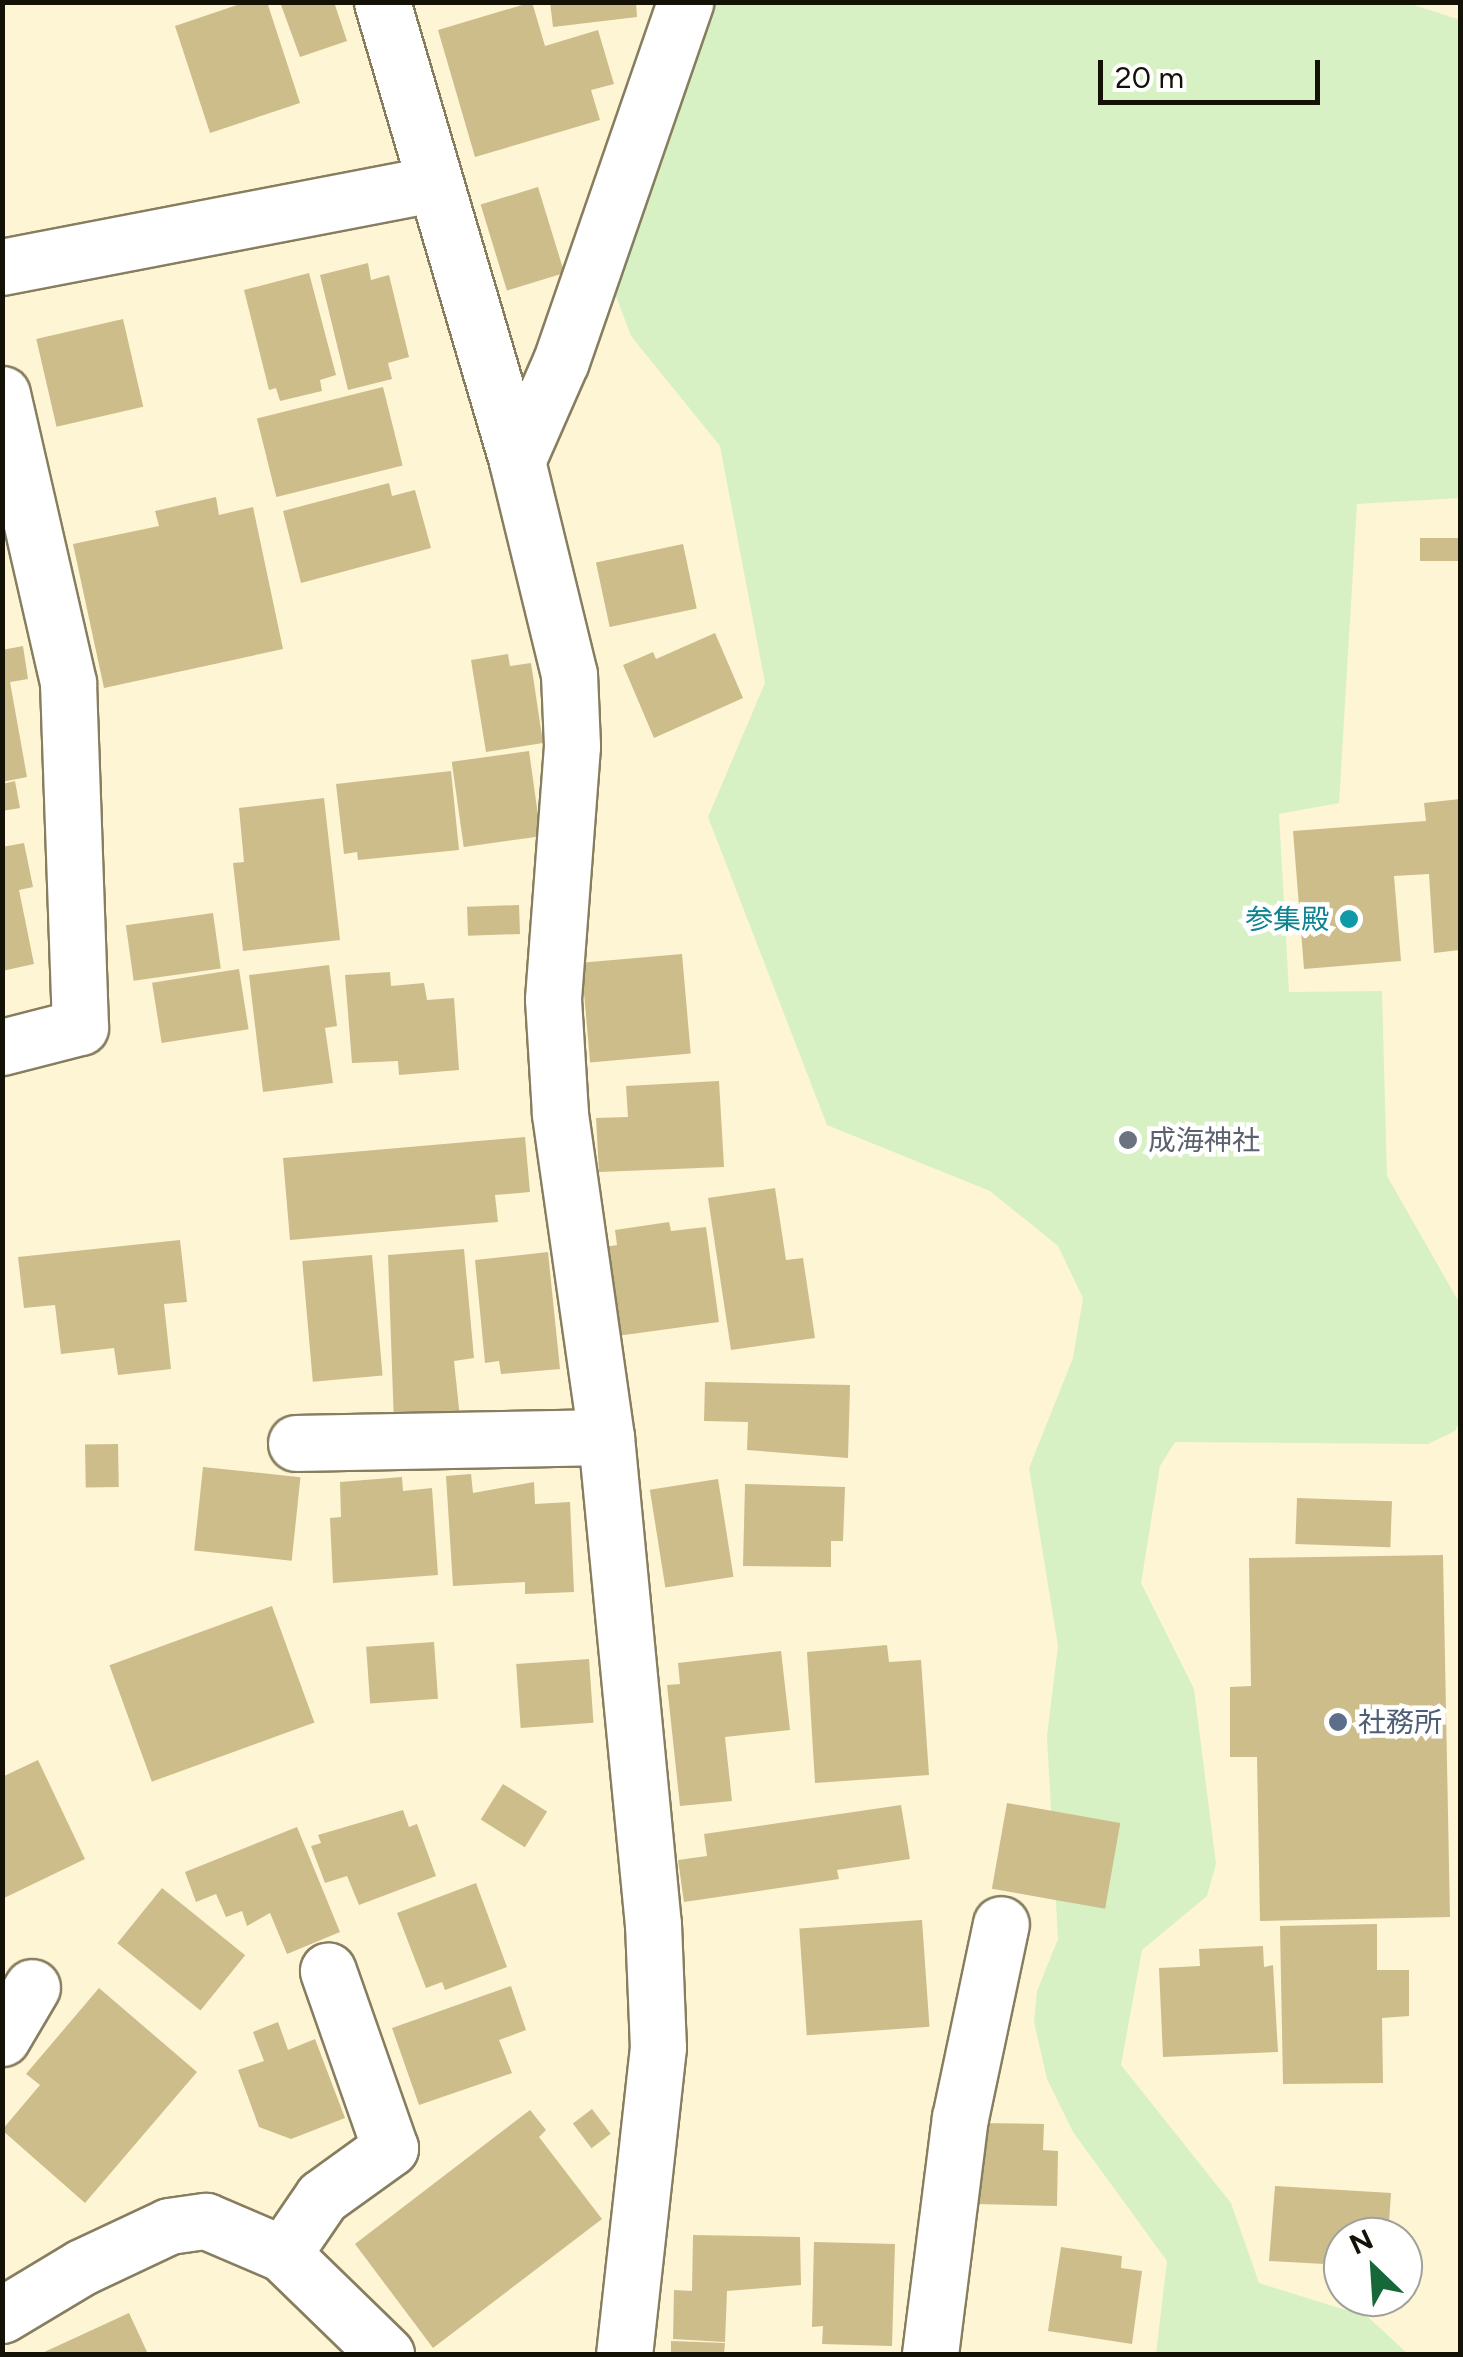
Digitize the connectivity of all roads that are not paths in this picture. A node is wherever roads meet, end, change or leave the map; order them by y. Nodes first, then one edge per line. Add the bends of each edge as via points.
1 (382, 2) edge
2 (685, 2) edge
3 (434, 184) junction
4 (2, 267) edge
5 (2, 394) edge
6 (518, 462) junction
7 (2, 1046) edge
8 (606, 1437) junction
9 (296, 1443) dead end
10 (1000, 1924) dead end
11 (328, 1971) dead end
12 (32, 1987) dead end
13 (2, 2038) edge
14 (283, 2254) junction
15 (2, 2315) edge
16 (386, 2354) edge
17 (624, 2354) edge
18 (930, 2354) edge

1 - 3 street
2 - 6 street via 561,361
3 - 4 street
3 - 6 street
5 - 7 street via 68,683 80,1027
6 - 8 street via 568,674 572,746 553,1000 560,1114
8 - 9 street
8 - 17 street via 653,1924 658,2047
10 - 18 street via 960,2118
11 - 14 street via 390,2148 322,2197
12 - 13 street
14 - 15 street via 206,2221 169,2226 82,2266
14 - 16 street

